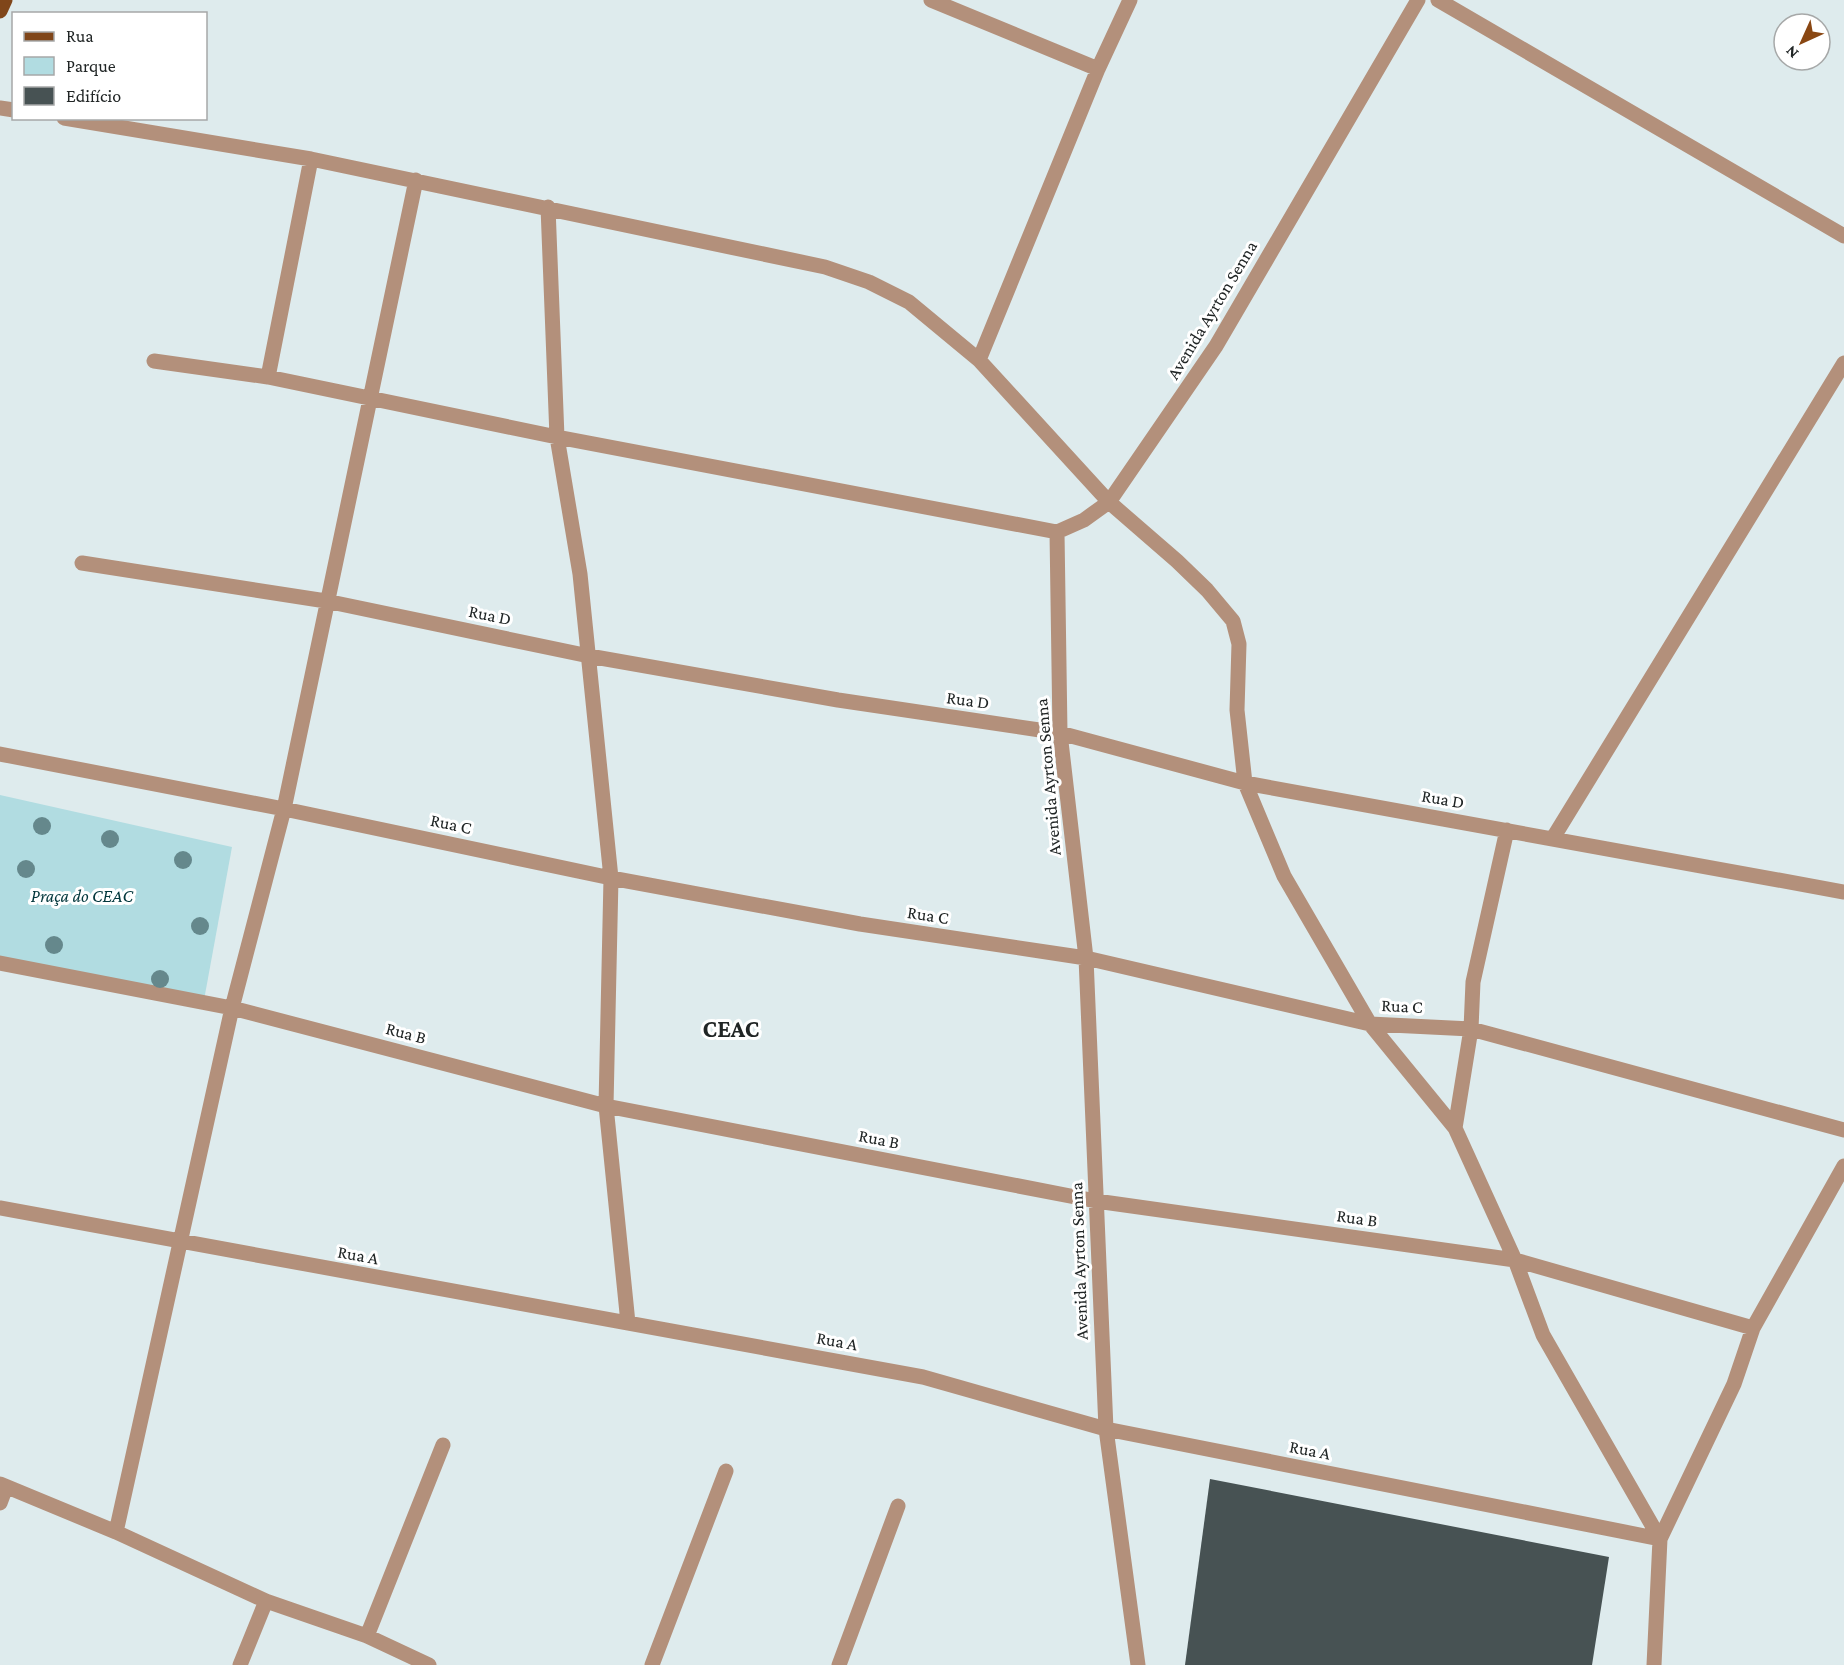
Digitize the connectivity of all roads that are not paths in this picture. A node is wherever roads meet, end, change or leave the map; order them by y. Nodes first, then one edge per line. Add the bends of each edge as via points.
1 (5, 0) edge
2 (931, 0) edge
3 (1130, 0) edge
4 (1418, 0) edge
5 (1438, 0) edge
6 (0, 12) edge
7 (1098, 69) junction
8 (76, 120) edge
9 (311, 159) junction
10 (416, 180) junction
11 (548, 207) junction
12 (1844, 236) edge
13 (979, 360) junction
14 (154, 361) dead end
15 (1844, 363) edge
16 (268, 377) junction
17 (368, 400) junction
18 (557, 437) junction
19 (1109, 502) junction
20 (1057, 532) junction
21 (82, 563) dead end
22 (326, 601) junction
23 (589, 656) junction
24 (1060, 733) junction
25 (0, 754) edge
26 (1245, 783) junction
27 (284, 809) junction
28 (1507, 830) junction
29 (1553, 838) junction
30 (610, 878) junction
31 (1844, 892) edge
32 (1086, 958) junction
33 (0, 963) edge
34 (232, 1008) junction
35 (1370, 1024) junction
36 (1471, 1029) junction
37 (606, 1106) junction
38 (1455, 1128) junction
39 (1844, 1130) edge
40 (1844, 1166) edge
41 (1096, 1201) junction
42 (0, 1208) edge
43 (180, 1243) junction
44 (1515, 1260) junction
45 (628, 1323) junction
46 (1754, 1328) junction
47 (1106, 1429) junction
48 (443, 1445) dead end
49 (726, 1471) dead end
50 (3, 1486) edge
51 (0, 1503) edge
52 (898, 1506) dead end
53 (116, 1532) junction
54 (1660, 1539) junction
55 (266, 1601) junction
56 (367, 1636) junction
57 (240, 1665) edge
58 (429, 1665) edge
59 (652, 1665) edge
60 (839, 1665) edge
61 (1138, 1665) edge
62 (1654, 1665) edge

1 - 6 main road
2 - 7 street
3 - 7 street
4 - 19 street, Avenida Ayrton Senna via 1215,346
5 - 12 street
7 - 13 street
8 - 9 street
9 - 10 street
9 - 16 street
10 - 11 street
10 - 17 street
11 - 13 street via 825,267 869,282 909,302
11 - 18 street
13 - 19 street
14 - 16 street
15 - 29 street
16 - 17 street
17 - 18 street
17 - 22 street
18 - 20 street
18 - 23 street
19 - 20 street, Avenida Ayrton Senna via 1084,520
19 - 26 street via 1177,561 1233,621 1239,644 1237,710
20 - 24 street, Avenida Ayrton Senna
21 - 22 street, Rua D
22 - 23 street, Rua D
22 - 27 street
23 - 24 street, Rua D via 838,700
23 - 30 street
24 - 26 street, Rua D
24 - 32 street, Avenida Ayrton Senna
25 - 27 street, Rua C
26 - 28 street, Rua D
26 - 35 street via 1284,876
27 - 30 street, Rua C
27 - 34 street
28 - 29 street, Rua D
28 - 36 street via 1473,982
29 - 31 street, Rua D
30 - 32 street, Rua C via 860,924
30 - 37 street
32 - 35 street, Rua C
32 - 41 street, Avenida Ayrton Senna
33 - 34 street, Rua B
34 - 37 street, Rua B
34 - 43 street
35 - 36 street, Rua C
35 - 38 street
36 - 38 street
36 - 39 street, Rua C
37 - 41 street, Rua B
37 - 45 street
38 - 44 street
40 - 46 street
41 - 44 street, Rua B
41 - 47 street, Avenida Ayrton Senna
42 - 43 street, Rua A
43 - 45 street, Rua A
43 - 53 street
44 - 46 street, Rua B
44 - 54 street via 1543,1335
45 - 47 street, Rua A via 922,1377
46 - 54 street via 1734,1384
47 - 54 street, Rua A
47 - 61 street, Avenida Ayrton Senna
48 - 56 street
49 - 59 street
50 - 51 street
50 - 53 street
52 - 60 street
53 - 55 street
54 - 62 street
55 - 56 street
55 - 57 street
56 - 58 street

